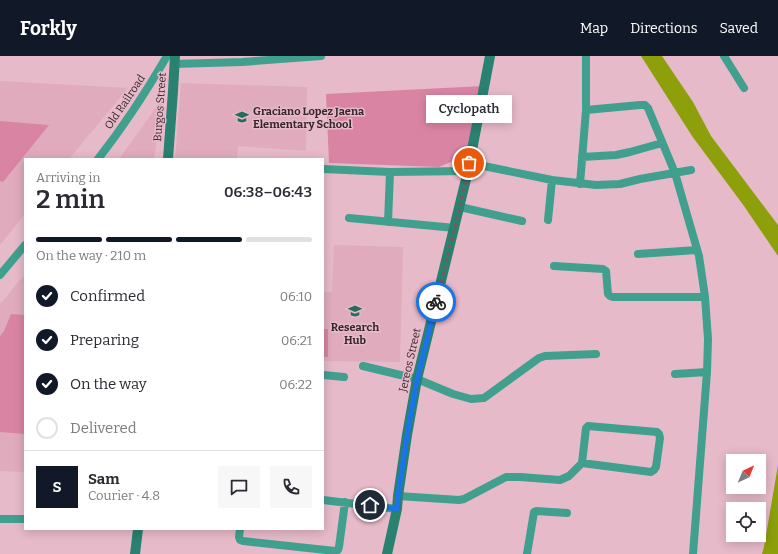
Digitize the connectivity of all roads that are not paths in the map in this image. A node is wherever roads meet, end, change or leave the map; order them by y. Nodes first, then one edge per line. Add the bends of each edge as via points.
1 (321, 56) edge
2 (490, 56) edge
3 (586, 56) edge
4 (724, 56) edge
5 (172, 59) edge
6 (204, 60) edge
7 (744, 88) dead end
8 (586, 110) junction
9 (662, 143) junction
10 (582, 157) junction
11 (99, 158) edge
12 (168, 158) edge
13 (469, 167) junction
14 (324, 169) edge
15 (691, 170) dead end
16 (390, 172) junction
17 (675, 173) junction
18 (552, 180) junction
19 (580, 184) junction
20 (460, 207) junction
21 (349, 218) dead end
22 (548, 220) dead end
23 (522, 221) dead end
24 (388, 222) junction
25 (455, 228) junction
26 (24, 246) edge
27 (697, 250) junction
28 (638, 254) dead end
29 (554, 266) dead end
30 (0, 275) edge
31 (705, 297) junction
32 (596, 354) dead end
33 (363, 366) dead end
34 (707, 372) junction
35 (675, 374) dead end
36 (324, 375) edge
37 (344, 377) dead end
38 (417, 380) junction
39 (582, 463) junction
40 (398, 496) junction
41 (324, 500) edge
42 (345, 502) junction
43 (397, 509) junction
44 (567, 513) dead end
45 (24, 518) edge
46 (0, 519) edge
47 (138, 530) edge
48 (240, 530) edge
49 (136, 554) edge
50 (387, 554) edge
51 (527, 554) edge
52 (693, 554) edge

1 - 6 street via 257,61
2 - 13 street, Jereos Street
3 - 8 street
4 - 7 street
5 - 6 street
5 - 11 street, Old Railroad
5 - 12 street, Burgos Street
8 - 9 street via 645,105
8 - 10 street
9 - 10 street via 616,155
9 - 17 street
10 - 19 street
13 - 16 street
13 - 18 street
13 - 20 street, Jereos Street
14 - 16 street
15 - 17 street
16 - 24 street
17 - 19 street via 620,184
17 - 27 street
18 - 19 street
18 - 22 street
20 - 23 street
20 - 25 street, Jereos Street
21 - 24 street
24 - 25 street
25 - 38 street, Jereos Street
26 - 30 street
27 - 28 street
27 - 31 street
29 - 31 street via 603,269 607,274 608,294 613,297
31 - 34 street
32 - 38 street via 539,358 484,398 471,399
33 - 38 street
34 - 35 street
34 - 52 street
36 - 37 street
38 - 40 street, Jereos Street
39 - 39 street via 651,472 656,467 659,434 588,426
39 - 40 street via 569,476 560,480 506,477 460,500
40 - 43 street, Jereos Street
41 - 42 street
42 - 43 street
42 - 48 street via 339,547 335,551 243,541 239,537
43 - 50 street, Jereos Street
44 - 51 street via 534,512
45 - 46 street
47 - 49 street

